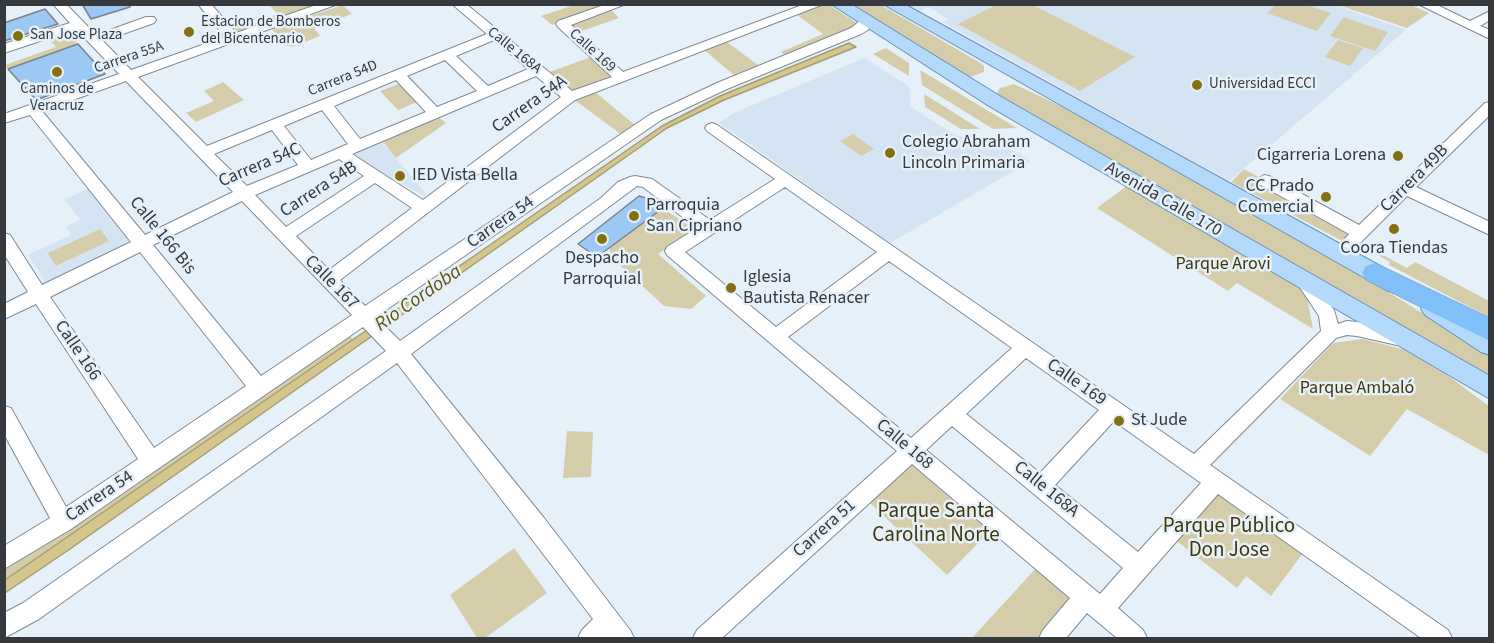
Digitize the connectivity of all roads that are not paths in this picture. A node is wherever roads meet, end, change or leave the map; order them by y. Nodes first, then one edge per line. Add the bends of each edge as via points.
1 (204, 4) edge
2 (332, 4) edge
3 (458, 4) edge
4 (620, 4) edge
5 (818, 4) edge
6 (839, 4) edge
7 (891, 4) edge
8 (1424, 4) edge
9 (60, 5) edge
10 (1490, 15) edge
11 (150, 20) dead end
12 (866, 22) junction
13 (78, 24) junction
14 (1470, 26) junction
15 (496, 35) junction
16 (1490, 35) edge
17 (234, 39) junction
18 (93, 40) junction
19 (4, 49) edge
20 (976, 51) junction
21 (447, 55) junction
22 (924, 59) junction
23 (538, 70) junction
24 (398, 75) junction
25 (127, 76) junction
26 (621, 78) junction
27 (486, 92) junction
28 (570, 96) junction
29 (996, 102) junction
30 (325, 104) junction
31 (1490, 106) edge
32 (33, 109) junction
33 (1083, 110) junction
34 (435, 113) junction
35 (4, 119) edge
36 (275, 124) junction
37 (712, 128) dead end
38 (357, 146) junction
39 (203, 153) junction
40 (340, 153) junction
41 (308, 167) junction
42 (375, 176) junction
43 (785, 180) junction
44 (1264, 180) dead end
45 (1406, 189) junction
46 (243, 194) junction
47 (423, 208) junction
48 (709, 228) junction
49 (1490, 229) edge
50 (1361, 233) junction
51 (284, 236) junction
52 (4, 239) edge
53 (143, 242) junction
54 (889, 252) junction
55 (1340, 253) junction
56 (1375, 273) junction
57 (328, 279) junction
58 (1306, 283) junction
59 (39, 295) junction
60 (4, 312) edge
61 (369, 321) junction
62 (1490, 330) edge
63 (1330, 333) junction
64 (775, 337) junction
65 (1404, 340) junction
66 (1490, 345) edge
67 (395, 348) junction
68 (1025, 348) junction
69 (1438, 360) junction
70 (260, 389) junction
71 (1490, 389) edge
72 (1490, 398) edge
73 (1113, 410) junction
74 (4, 414) edge
75 (952, 414) junction
76 (911, 451) junction
77 (152, 462) junction
78 (1195, 467) junction
79 (1216, 482) junction
80 (1042, 485) junction
81 (63, 522) junction
82 (4, 559) edge
83 (1139, 567) junction
84 (1093, 604) junction
85 (4, 626) edge
86 (615, 630) edge
87 (590, 639) edge
88 (705, 639) edge
89 (1050, 639) edge
90 (1135, 639) edge
91 (1440, 639) edge

1 - 17 street
2 - 17 street, Carrera 55A
3 - 15 street, Calle 168A
4 - 26 street, Calle 169 via 562,24
5 - 26 street, Carrera 54A
6 - 12 main road, Avenida Calle 170
7 - 20 main road
8 - 14 street
9 - 13 street, Calle 167
10 - 14 street
11 - 18 street
12 - 22 main road, Avenida Calle 170
12 - 61 street, Carrera 54 via 856,31 670,110
13 - 18 street, Calle 167
13 - 19 street
14 - 16 street
15 - 21 street, Carrera 54D
15 - 23 street, Calle 168A
17 - 25 street, Carrera 55A
18 - 25 street, Calle 167
20 - 22 main road via 991,69 986,77 975,80
20 - 33 main road
21 - 24 street, Carrera 54D
21 - 27 street
22 - 29 main road, Avenida Calle 170
23 - 27 street, Carrera 54C
23 - 28 street, Calle 168A
24 - 30 street, Carrera 54D
24 - 34 street
25 - 32 street, Carrera 55A
25 - 39 street, Calle 167
26 - 28 street, Carrera 54A
27 - 34 street, Carrera 54C
28 - 47 street, Carrera 54A
29 - 33 main road via 992,91 997,85 1015,81
29 - 58 main road, Avenida Calle 170
30 - 36 street, Carrera 54D
30 - 38 street
31 - 45 street, Carrera 49B
32 - 35 street, Carrera 55A
32 - 53 street, Calle 166 Bis
33 - 55 main road
34 - 38 street, Carrera 54C
36 - 39 street, Carrera 54D
36 - 41 street
37 - 43 street, Calle 169
38 - 40 street, Carrera 54C
39 - 46 street, Calle 167
40 - 41 street, Carrera 54C
40 - 42 street
41 - 46 street, Carrera 54C
42 - 47 street
42 - 51 street, Carrera 54B
43 - 48 street
43 - 54 street, Calle 169
44 - 50 street
45 - 49 street
45 - 50 street, Carrera 49B
46 - 51 street, Calle 167
46 - 53 street, Carrera 54C
47 - 57 street, Carrera 54A
48 - 64 street, Calle 168 via 673,251
48 - 67 street via 653,186 640,181 624,186 607,202
50 - 55 street, Carrera 49B
51 - 57 street, Calle 167
52 - 59 street, Calle 166
53 - 59 street, Carrera 54C
53 - 70 street, Calle 166 Bis
54 - 64 street
54 - 68 street, Calle 169
55 - 56 main road
56 - 62 highway
56 - 66 main road
57 - 61 street, Calle 167
58 - 63 street via 1328,315
58 - 65 main road, Avenida Calle 170
59 - 60 street, Carrera 54C
59 - 77 street, Calle 166
61 - 67 street, Calle 167
61 - 70 street, Carrera 54
63 - 65 street via 1347,328
63 - 78 street
64 - 76 street, Calle 168
65 - 69 main road, Avenida Calle 170
67 - 85 street via 31,611
67 - 86 street, Calle 167
68 - 73 street, Calle 169
68 - 75 street, Carrera 51
69 - 71 main road, Avenida Calle 170
69 - 72 main road
70 - 77 street, Carrera 54
73 - 78 street, Calle 169
73 - 80 street
74 - 81 street
75 - 76 street, Carrera 51
75 - 80 street, Calle 168A
76 - 84 street, Calle 168
76 - 88 street, Carrera 51
77 - 81 street, Carrera 54
78 - 79 street, Calle 169
79 - 83 street
79 - 91 street, Calle 169
80 - 83 street, Calle 168A
81 - 82 street, Carrera 54
83 - 84 street
84 - 89 street
84 - 90 street, Calle 168
86 - 87 street

